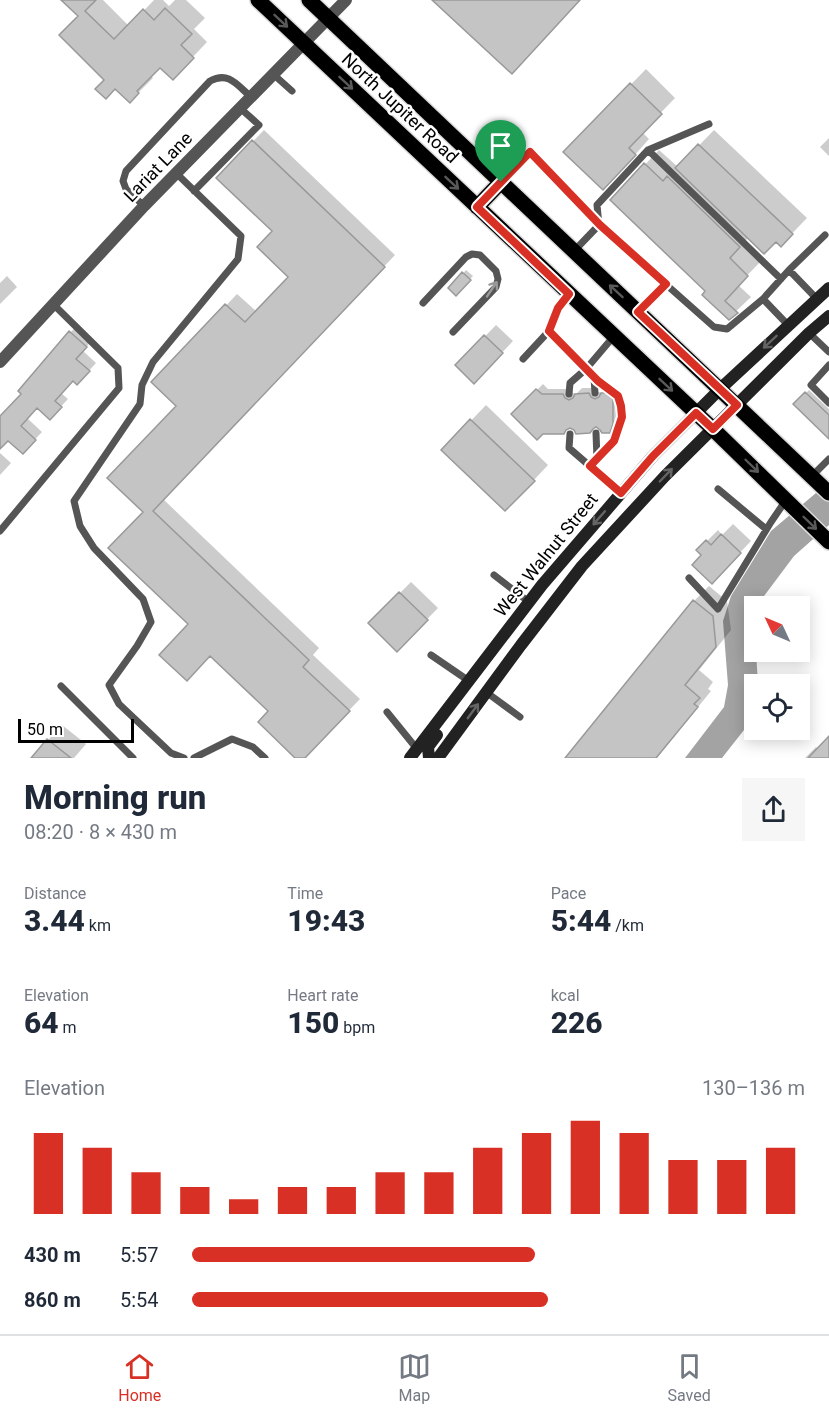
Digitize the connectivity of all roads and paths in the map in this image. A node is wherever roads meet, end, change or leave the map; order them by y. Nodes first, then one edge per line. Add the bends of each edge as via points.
1 (258, 0) edge
2 (309, 0) edge
3 (346, 0) edge
4 (328, 18) junction
5 (304, 43) junction
6 (273, 74) junction
7 (292, 91) dead end
8 (250, 97) junction
9 (240, 108) junction
10 (709, 124) dead end
11 (648, 150) junction
12 (176, 173) junction
13 (501, 182) junction
14 (194, 190) junction
15 (144, 206) junction
16 (477, 207) junction
17 (600, 225) junction
18 (825, 235) dead end
19 (574, 251) junction
20 (789, 270) junction
21 (781, 279) junction
22 (666, 284) junction
23 (829, 288) edge
24 (569, 294) junction
25 (763, 298) junction
26 (817, 299) junction
27 (423, 303) dead end
28 (53, 304) junction
29 (638, 312) junction
30 (829, 316) edge
31 (788, 325) junction
32 (549, 331) junction
33 (453, 332) dead end
34 (809, 333) junction
35 (614, 336) junction
36 (829, 352) edge
37 (523, 359) dead end
38 (0, 362) edge
39 (829, 365) edge
40 (586, 369) junction
41 (594, 378) junction
42 (720, 389) junction
43 (595, 393) dead end
44 (569, 394) dead end
45 (829, 403) edge
46 (737, 405) junction
47 (696, 413) junction
48 (713, 429) junction
49 (596, 433) dead end
50 (570, 434) dead end
51 (597, 459) junction
52 (829, 459) edge
53 (590, 466) junction
54 (820, 484) edge
55 (718, 489) dead end
56 (621, 493) junction
57 (788, 502) junction
58 (766, 529) junction
59 (0, 531) edge
60 (829, 542) edge
61 (494, 575) dead end
62 (689, 578) dead end
63 (526, 605) junction
64 (431, 655) dead end
65 (468, 681) junction
66 (61, 686) dead end
67 (486, 692) junction
68 (387, 712) dead end
69 (520, 717) dead end
70 (414, 753) edge
71 (133, 758) edge
72 (184, 758) edge
73 (194, 758) edge
74 (265, 758) edge
75 (429, 758) edge
76 (438, 758) edge

1 -> 5 main road, North Jupiter Road
2 - 4 main road, North Jupiter Road
3 - 4 street, Lariat Lane
4 - 5 street, Lariat Lane
4 - 13 main road, North Jupiter Road
5 - 6 street, Lariat Lane
5 -> 16 main road, North Jupiter Road
6 - 7 lane
6 - 8 street, Lariat Lane
8 - 9 street, Lariat Lane
8 - 15 lane via 228,77 218,76 210,81 126,171 126,189
9 - 12 street, Lariat Lane
9 - 14 lane via 259,124
10 - 11 lane
11 - 17 lane via 597,205
11 - 21 lane
12 - 14 lane
12 - 15 street, Lariat Lane
13 - 16 main road
13 - 17 lane via 530,152
13 - 19 main road, North Jupiter Road
14 - 72 lane via 241,236 238,259 153,362 142,385 140,404 74,501 80,526 94,548 142,599 150,622 109,685 119,704 171,753
15 - 28 street, Lariat Lane
16 - 24 main road, North Jupiter Road
17 - 19 lane
17 - 22 lane
18 - 20 lane
29 -> 19 main road, North Jupiter Road
20 - 21 lane
20 - 26 lane
21 - 25 lane
22 - 25 lane via 714,327 727,329
22 - 29 lane
23 - 26 main road, West Walnut Street
24 - 32 lane via 558,308
24 - 35 main road, North Jupiter Road
25 - 31 lane
26 - 31 main road, West Walnut Street
33 -> 27 lane via 496,287 496,271 480,255 466,257
28 - 38 street, Lariat Lane
28 - 59 lane via 118,368 119,388
29 - 42 main road, North Jupiter Road
30 - 34 main road, West Walnut Street
31 -> 42 main road, West Walnut Street
32 - 37 lane
32 - 40 lane
34 - 36 lane
34 - 46 main road, West Walnut Street
35 - 40 lane
35 -> 47 main road, North Jupiter Road
39 - 45 lane via 811,385
40 - 41 lane
40 - 44 lane via 570,383
41 - 43 lane
41 - 51 lane via 618,396 622,417 614,441
42 - 46 main road, North Jupiter Road
42 - 47 main road, West Walnut Street
46 - 48 main road, West Walnut Street
46 - 54 main road, North Jupiter Road
47 - 48 main road, North Jupiter Road
47 - 56 main road, West Walnut Street
48 -> 57 main road, North Jupiter Road
67 -> 48 main road, West Walnut Street via 582,566
49 - 51 lane
50 - 53 lane via 569,448
51 - 53 lane
52 - 54 lane
53 - 56 lane
55 - 58 lane
56 -> 63 main road, West Walnut Street
57 - 58 lane
57 -> 60 main road, North Jupiter Road
58 - 62 lane via 718,609
61 - 63 lane
63 - 65 main road, West Walnut Street
63 - 67 main road via 481,675 480,685
64 - 65 lane
65 - 70 main road, West Walnut Street
65 - 75 main road via 456,710 428,747
66 - 71 lane
67 - 69 lane
76 -> 67 main road, West Walnut Street
68 - 70 lane
73 - 74 lane via 232,739 254,747

